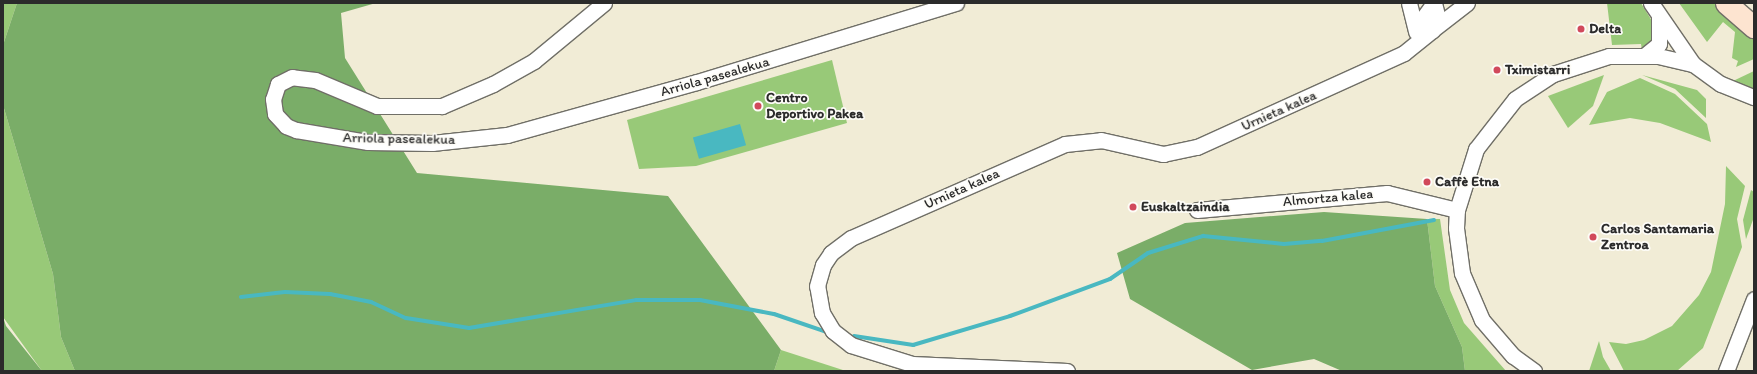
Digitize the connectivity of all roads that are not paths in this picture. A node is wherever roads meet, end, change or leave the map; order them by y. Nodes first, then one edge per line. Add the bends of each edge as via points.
1 (604, 3) edge
2 (956, 3) edge
3 (1409, 3) edge
4 (1434, 3) edge
5 (1467, 3) edge
6 (1651, 3) edge
7 (1726, 3) edge
8 (1659, 16) junction
9 (1754, 27) edge
10 (1424, 28) junction
11 (1644, 56) junction
12 (1693, 64) junction
13 (1754, 97) edge
14 (1197, 210) dead end
15 (1457, 210) junction
16 (1754, 299) edge
17 (982, 368) edge
18 (1066, 371) edge
19 (1534, 371) edge
20 (1726, 371) edge

1 - 2 street, Arriola pasealekua via 534,61 493,84 442,106 377,106 315,80 292,76 278,84 273,99 274,114 296,130 368,142 432,143 507,135 705,80
3 - 10 street
4 - 10 street
5 - 10 street
6 - 8 street
7 - 9 main road
8 - 11 street via 1659,44
8 - 12 street
10 - 17 street, Urnieta kalea via 1404,53 1197,148 1163,154 1101,140 1065,144 851,238 831,252 820,274 818,298 833,331 845,340 912,364
11 - 12 street
11 - 15 street via 1609,56 1576,65 1531,85 1515,98 1476,149
12 - 13 street via 1721,84
14 - 15 street, Almortza kalea via 1387,193
15 - 19 street via 1457,245 1471,298 1497,340
16 - 20 street
17 - 18 street, Urnieta kalea

